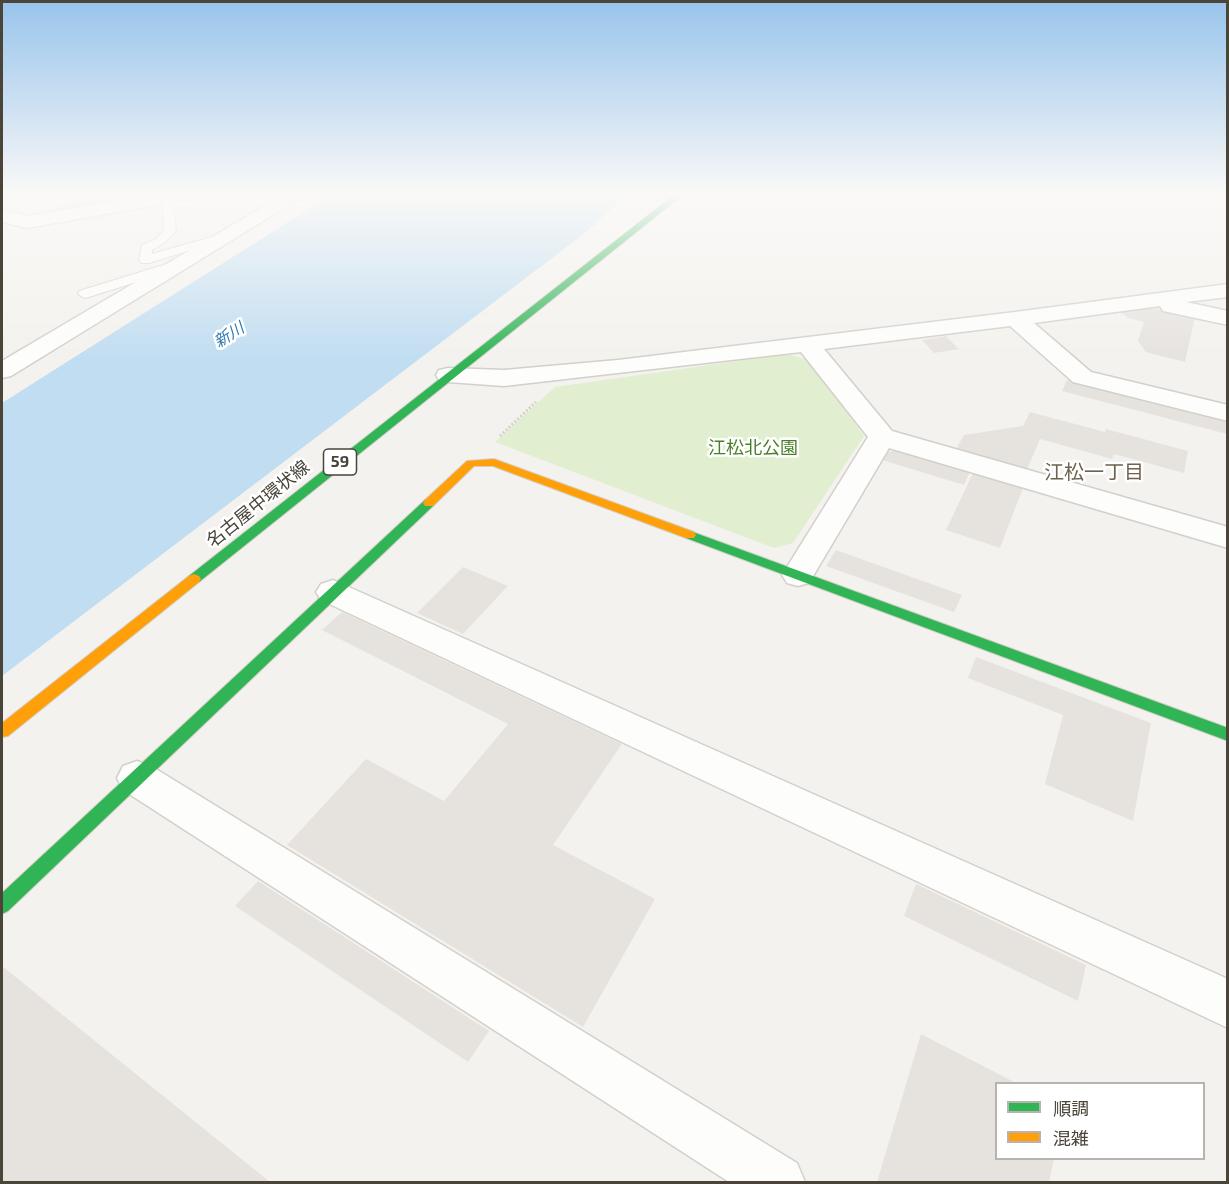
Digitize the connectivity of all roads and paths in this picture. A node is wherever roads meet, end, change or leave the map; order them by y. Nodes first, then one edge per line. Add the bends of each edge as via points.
1 (146, 249) edge
2 (181, 249) edge
3 (207, 249) edge
4 (609, 249) edge
5 (187, 262) junction
6 (1227, 290) edge
7 (84, 294) dead end
8 (124, 300) junction
9 (1148, 301) junction
10 (1227, 318) edge
11 (1015, 319) junction
12 (807, 344) junction
13 (3, 346) edge
14 (2, 371) edge
15 (568, 372) junction
16 (448, 375) junction
17 (1227, 413) edge
18 (882, 437) junction
19 (471, 463) junction
20 (1227, 538) edge
21 (798, 575) junction
22 (333, 592) junction
23 (2, 731) edge
24 (1227, 735) edge
25 (137, 778) junction
26 (2, 905) edge
27 (1227, 1004) edge
28 (778, 1182) edge

1 - 2 lane via 145,260
3 - 5 street
4 - 16 street, 名古屋中環状線 / 59
5 - 7 lane
5 - 8 street
6 - 9 street
8 - 13 street via 75,314
8 - 14 street
9 - 10 street
9 - 11 street
11 - 12 street
11 - 17 street via 1082,377
12 - 15 street
12 - 18 street
15 - 16 street via 504,378
15 - 19 path
16 - 23 street, 名古屋中環状線 / 59
18 - 20 street
18 - 21 street
19 - 21 street via 494,462
19 - 22 street
21 - 24 street
22 - 25 street
22 - 27 street
25 - 26 street
25 - 28 street

